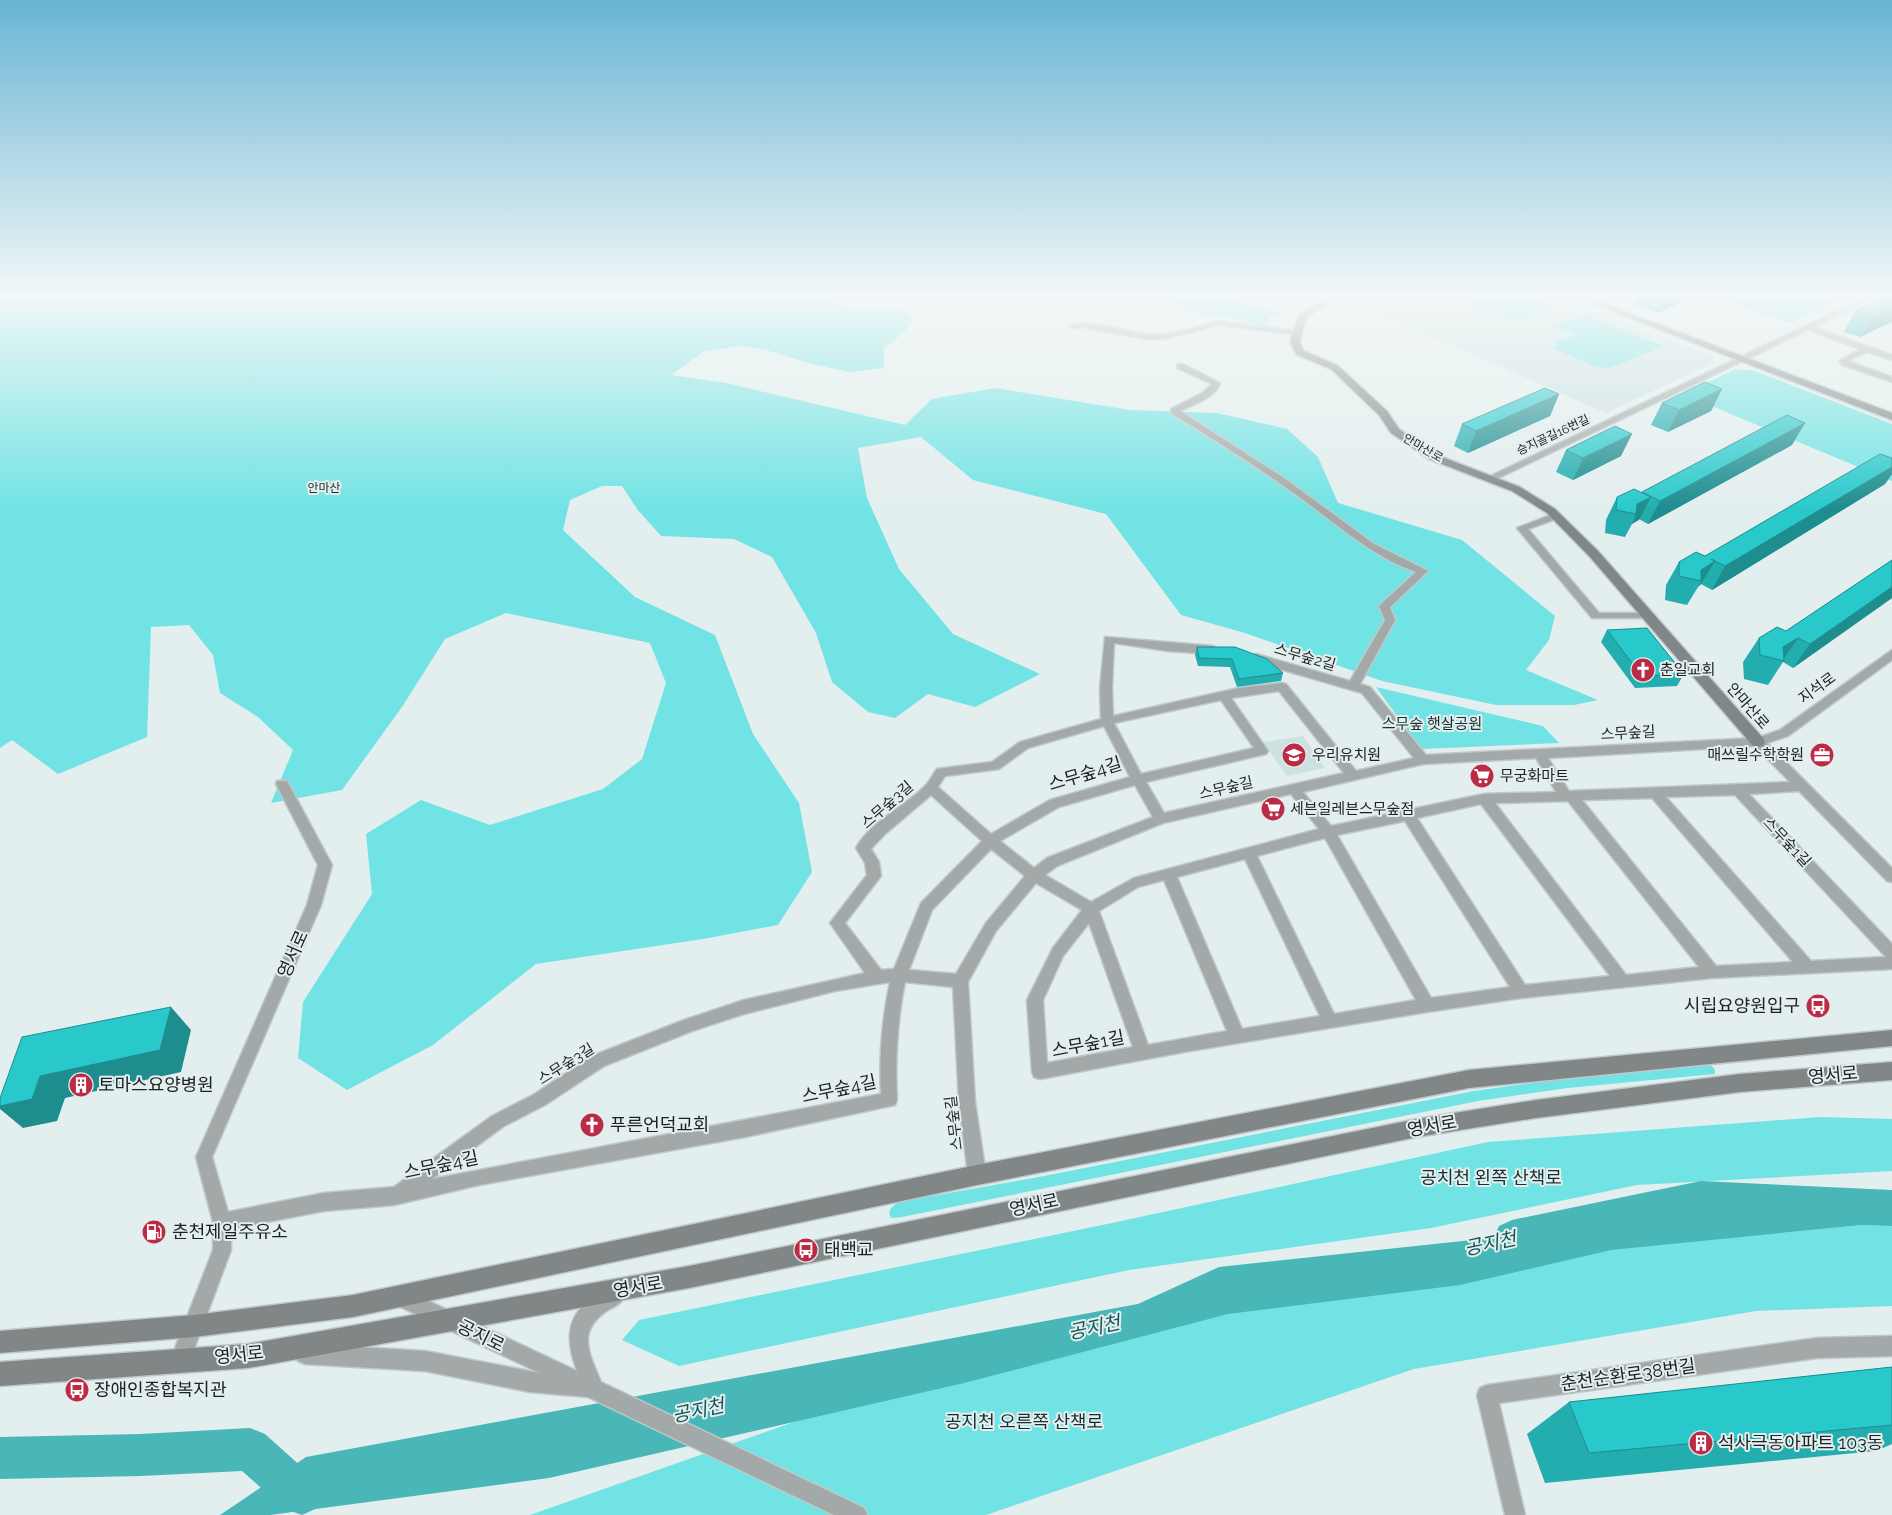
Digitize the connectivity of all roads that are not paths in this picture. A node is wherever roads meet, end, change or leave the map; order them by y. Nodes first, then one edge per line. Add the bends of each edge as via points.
1 (1184, 368) edge
2 (1335, 368) edge
3 (1726, 368) edge
4 (1762, 368) edge
5 (1856, 368) edge
6 (1892, 380) edge
7 (1892, 417) edge
8 (1489, 479) junction
9 (1556, 516) junction
10 (1648, 616) junction
11 (1226, 650) edge
12 (1243, 653) edge
13 (1892, 654) edge
14 (1268, 662) junction
15 (1282, 687) junction
16 (1353, 687) junction
17 (1224, 696) junction
18 (1107, 721) junction
19 (1758, 742) junction
20 (1540, 754) junction
21 (1423, 760) junction
22 (1353, 776) junction
23 (1138, 779) junction
24 (282, 784) dead end
25 (1802, 786) junction
26 (931, 788) junction
27 (1294, 789) junction
28 (1738, 790) junction
29 (1655, 794) junction
30 (1568, 796) junction
31 (1484, 800) junction
32 (1408, 814) junction
33 (1161, 818) junction
34 (1328, 832) junction
35 (990, 840) junction
36 (1248, 852) junction
37 (1168, 873) junction
38 (1034, 875) junction
39 (1892, 877) edge
40 (1090, 909) junction
41 (1892, 954) edge
42 (1892, 963) edge
43 (1808, 968) junction
44 (1712, 972) junction
45 (899, 975) junction
46 (877, 977) junction
47 (960, 981) junction
48 (1622, 981) junction
49 (1521, 992) junction
50 (1427, 1005) junction
51 (1330, 1021) junction
52 (1238, 1036) junction
53 (1892, 1038) edge
54 (1142, 1053) junction
55 (1892, 1071) edge
56 (977, 1176) junction
57 (394, 1196) junction
58 (222, 1222) junction
59 (628, 1288) junction
60 (399, 1296) junction
61 (450, 1321) junction
62 (194, 1326) junction
63 (0, 1342) edge
64 (1892, 1346) edge
65 (268, 1352) junction
66 (180, 1361) junction
67 (0, 1374) edge
68 (559, 1379) junction
69 (594, 1389) junction
70 (857, 1515) edge
71 (1515, 1515) edge

1 - 16 street via 1216,383 1205,395 1174,410 1297,490 1371,548 1423,571 1384,606 1390,620
2 - 8 street, 안마산로 via 1382,413 1395,431 1433,457
3 - 8 street, 승지골길16번길
4 - 7 street
5 - 6 street
8 - 9 street, 안마산로 via 1516,489
9 - 10 street, 안마산로
9 - 10 street via 1522,528 1596,616
10 - 19 street, 안마산로
11 - 18 street via 1109,639
12 - 14 street, 스무숲2길
13 - 19 street, 지석로 via 1784,733
14 - 15 street
14 - 16 street, 스무숲2길
15 - 17 street, 스무숲3길
15 - 22 street
16 - 21 street, 스무숲2길 via 1366,690
17 - 18 street, 스무숲3길
17 - 23 street, 스무숲4길 via 1262,751
18 - 23 street
18 - 26 street, 스무숲3길 via 1024,745 994,766 942,772
19 - 20 street, 스무숲길
19 - 25 street, 안마산로
20 - 21 street, 스무숲길
20 - 30 street
21 - 22 street, 스무숲길
22 - 27 street, 스무숲길
23 - 33 street
23 - 35 street, 스무숲4길 via 1055,803
24 - 58 street, 영서로 via 325,864 314,905 204,1157
25 - 28 street
25 - 39 street, 안마산로
26 - 35 street
26 - 46 street, 스무숲3길 via 863,848 872,862 874,876 837,924
27 - 33 street, 스무숲길
27 - 34 street
28 - 29 street, 스무숲1길
28 - 41 street, 스무숲1길
29 - 30 street, 스무숲1길
29 - 43 street
30 - 31 street, 스무숲1길
30 - 44 street
31 - 32 street, 스무숲1길
31 - 48 street
32 - 34 street, 스무숲1길
32 - 49 street
33 - 38 street, 스무숲길 via 1052,862
34 - 36 street, 스무숲1길
34 - 50 street
35 - 38 street
35 - 45 street, 스무숲4길 via 926,907
36 - 37 street, 스무숲1길
36 - 51 street
37 - 40 street, 스무숲1길 via 1134,883
37 - 52 street
38 - 40 street
38 - 47 street, 스무숲길 via 991,927
40 - 54 street, 스무숲1길
40 - 54 street, 스무숲1길 via 1058,952 1035,1000 1040,1072
42 - 43 street, 스무숲1길
43 - 44 street, 스무숲1길
44 - 48 street, 스무숲1길
45 - 46 street
45 - 47 street
45 - 57 street, 스무숲4길 via 889,1032 889,1100 479,1176
46 - 57 street, 스무숲3길 via 744,1007 598,1061 539,1100 498,1121
47 - 56 street, 스무숲길 via 967,1102
48 - 49 street, 스무숲1길
49 - 50 street, 스무숲1길
50 - 51 street, 스무숲1길
51 - 52 street, 스무숲1길
52 - 54 street, 스무숲1길
53 - 56 street, 영서로 via 1469,1079
55 - 59 street, 영서로 via 1740,1083 1536,1108 1417,1128
56 - 60 street, 영서로
57 - 58 street, 스무숲4길 via 324,1202
58 - 62 street, 영서로 via 222,1250
59 - 61 street, 영서로
59 - 69 street via 603,1302 584,1318 576,1333 579,1354
60 - 61 street, 공지로
60 - 62 street, 영서로 via 353,1306
61 - 65 street, 영서로
61 - 68 street, 공지로
62 - 63 street, 영서로
62 - 66 street, 영서로
64 - 71 street, 춘천순환로38번길 via 1817,1348 1487,1395
65 - 66 street, 영서로
65 - 68 street via 425,1361 466,1371
66 - 67 street, 영서로
68 - 69 street
69 - 70 street

